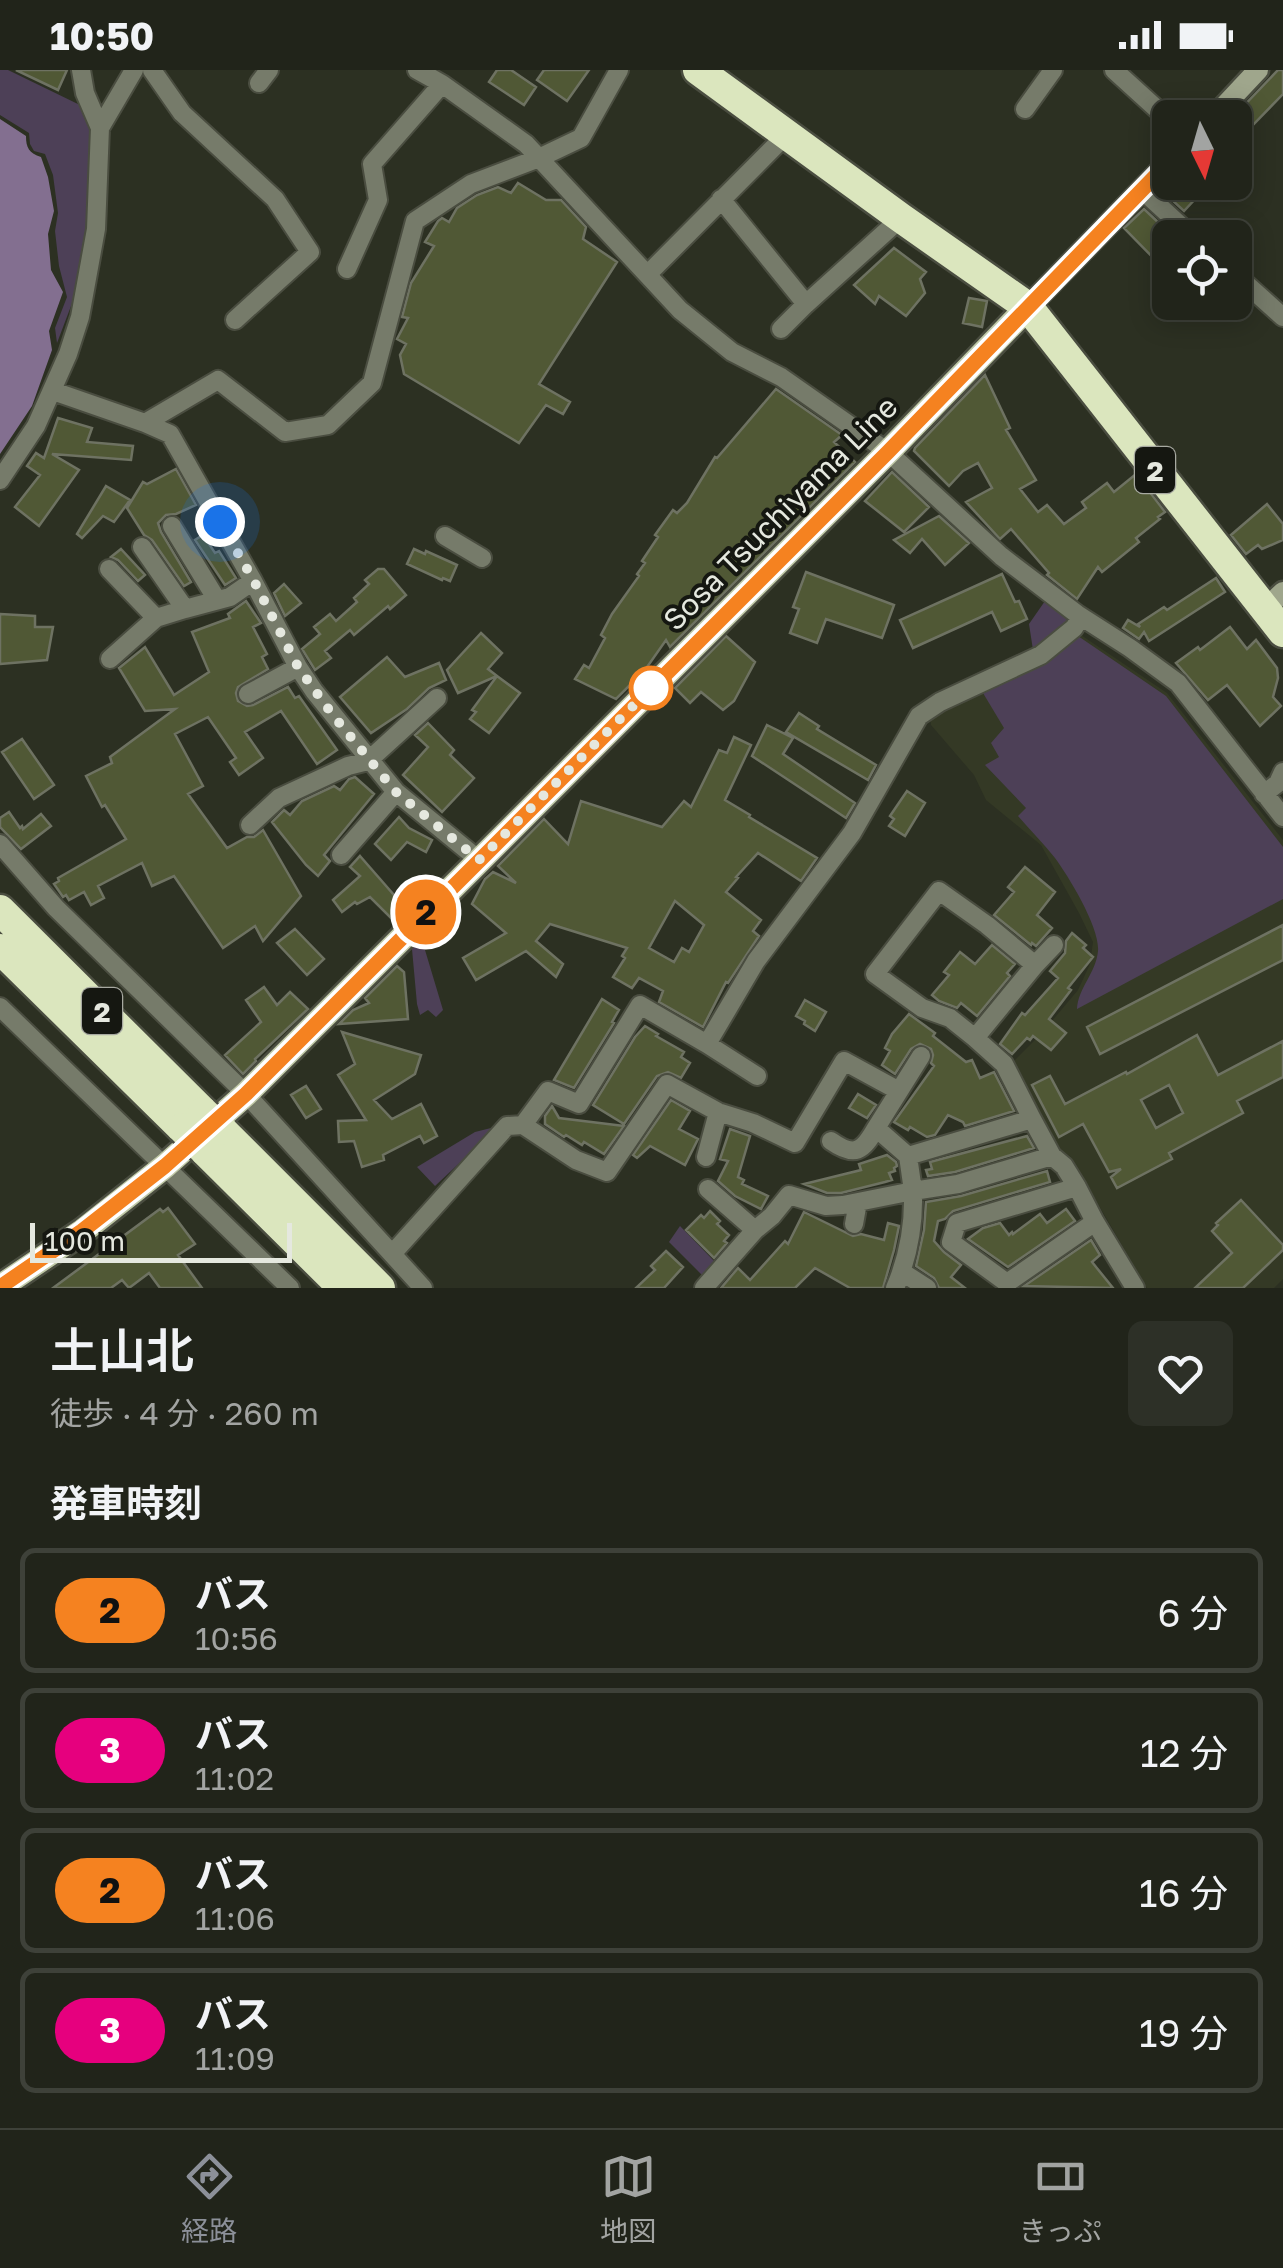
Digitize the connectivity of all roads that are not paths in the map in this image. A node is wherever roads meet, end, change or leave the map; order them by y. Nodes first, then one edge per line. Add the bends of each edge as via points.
1 (81, 70) edge
2 (134, 70) edge
3 (152, 70) edge
4 (417, 70) edge
5 (619, 70) edge
6 (698, 70) edge
7 (1052, 70) edge
8 (1114, 70) edge
9 (1258, 70) edge
10 (442, 84) junction
11 (1230, 100) edge
12 (1152, 105) edge
13 (1026, 109) dead end
14 (100, 128) junction
15 (786, 134) junction
16 (539, 158) junction
17 (1152, 180) edge
18 (1142, 190) junction
19 (722, 199) junction
20 (901, 218) junction
21 (1174, 220) edge
22 (347, 269) dead end
23 (648, 274) junction
24 (1252, 289) edge
25 (806, 304) junction
26 (1028, 307) junction
27 (1283, 317) edge
28 (236, 320) dead end
29 (781, 329) dead end
30 (53, 390) junction
31 (145, 423) junction
32 (888, 452) junction
33 (0, 480) edge
34 (172, 526) dead end
35 (446, 536) dead end
36 (142, 547) dead end
37 (482, 558) dead end
38 (109, 569) dead end
39 (254, 581) junction
40 (216, 600) junction
41 (185, 609) junction
42 (1277, 611) edge
43 (156, 618) junction
44 (1081, 618) junction
45 (110, 659) dead end
46 (298, 667) junction
47 (248, 694) dead end
48 (437, 698) dead end
49 (368, 761) junction
50 (1283, 772) edge
51 (396, 792) junction
52 (1264, 794) junction
53 (1283, 817) edge
54 (250, 825) dead end
55 (0, 844) edge
56 (341, 855) dead end
57 (479, 860) junction
58 (0, 910) edge
59 (1054, 945) dead end
60 (0, 949) edge
61 (1035, 965) junction
62 (0, 1006) edge
63 (975, 1038) junction
64 (708, 1044) junction
65 (920, 1056) dead end
66 (757, 1076) dead end
67 (899, 1090) junction
68 (246, 1094) junction
69 (718, 1112) junction
70 (1032, 1118) junction
71 (523, 1125) junction
72 (876, 1128) junction
73 (203, 1130) junction
74 (831, 1141) dead end
75 (908, 1156) junction
76 (1052, 1156) junction
77 (706, 1157) dead end
78 (165, 1166) junction
79 (1077, 1188) junction
80 (708, 1190) dead end
81 (914, 1191) junction
82 (858, 1202) junction
83 (1094, 1222) junction
84 (854, 1224) dead end
85 (755, 1230) junction
86 (392, 1254) junction
87 (898, 1280) edge
88 (0, 1287) edge
89 (290, 1288) edge
90 (343, 1288) edge
91 (380, 1288) edge
92 (424, 1288) edge
93 (704, 1288) edge
94 (927, 1288) edge
95 (1134, 1288) edge

1 - 14 street
2 - 14 street
3 - 28 street via 182,112 275,199 310,252
4 - 10 street
5 - 16 street via 581,138
6 - 15 highway, 2
7 - 13 street
8 - 12 street
9 - 11 street
10 - 16 street
10 - 22 street via 372,164 378,200
14 - 30 street via 96,229 80,318
15 - 19 street
15 - 20 highway, 2
16 - 23 street
16 - 31 street via 471,184 414,221 372,382 328,424 285,432 218,380
17 - 18 street
18 - 21 street
18 - 26 street
19 - 23 street
19 - 25 street
20 - 25 street
20 - 26 highway, 2
23 - 32 street via 732,352
24 - 27 street
25 - 29 street
26 - 32 main road, Sosa Tsuchiyama Line
26 - 42 highway, 2
30 - 31 street
30 - 33 street
31 - 39 street via 170,434
32 - 44 street
32 - 57 main road, Sosa Tsuchiyama Line
34 - 40 street
35 - 37 street
36 - 41 street
38 - 43 street
39 - 40 street
39 - 46 street
40 - 41 street
41 - 43 street
43 - 45 street
44 - 52 street via 1178,683
44 - 64 street via 1041,655 919,716 852,833 756,961
46 - 47 street
46 - 49 street
48 - 49 street
49 - 51 street
49 - 54 street via 279,798
50 - 52 street
51 - 56 street
51 - 57 street
52 - 53 street
55 - 68 street
57 - 68 main road, Sosa Tsuchiyama Line
58 - 73 highway, 2
59 - 61 street
60 - 73 highway, 2
61 - 63 street
61 - 63 street via 939,891 875,974
62 - 78 street
63 - 70 street via 1004,1064
64 - 66 street
64 - 71 street via 640,1005 579,1104 548,1091
65 - 67 street
67 - 69 street via 844,1061 794,1143
67 - 72 street
68 - 78 main road, Sosa Tsuchiyama Line
68 - 86 street
69 - 71 street via 668,1084 608,1172
69 - 77 street
70 - 75 street
70 - 76 street
71 - 86 street via 507,1126
72 - 74 street via 854,1151
72 - 75 street
73 - 90 highway, 2
73 - 91 highway, 2
75 - 81 street
76 - 79 street
76 - 81 street
78 - 88 main road, Sosa Tsuchiyama Line
78 - 89 street
79 - 83 street
79 - 83 street via 957,1224 951,1242 1007,1283
80 - 85 street
81 - 82 street
81 - 87 street
82 - 84 street
82 - 85 street via 826,1206 790,1195
83 - 95 street
85 - 93 street
86 - 92 street
87 - 94 street

